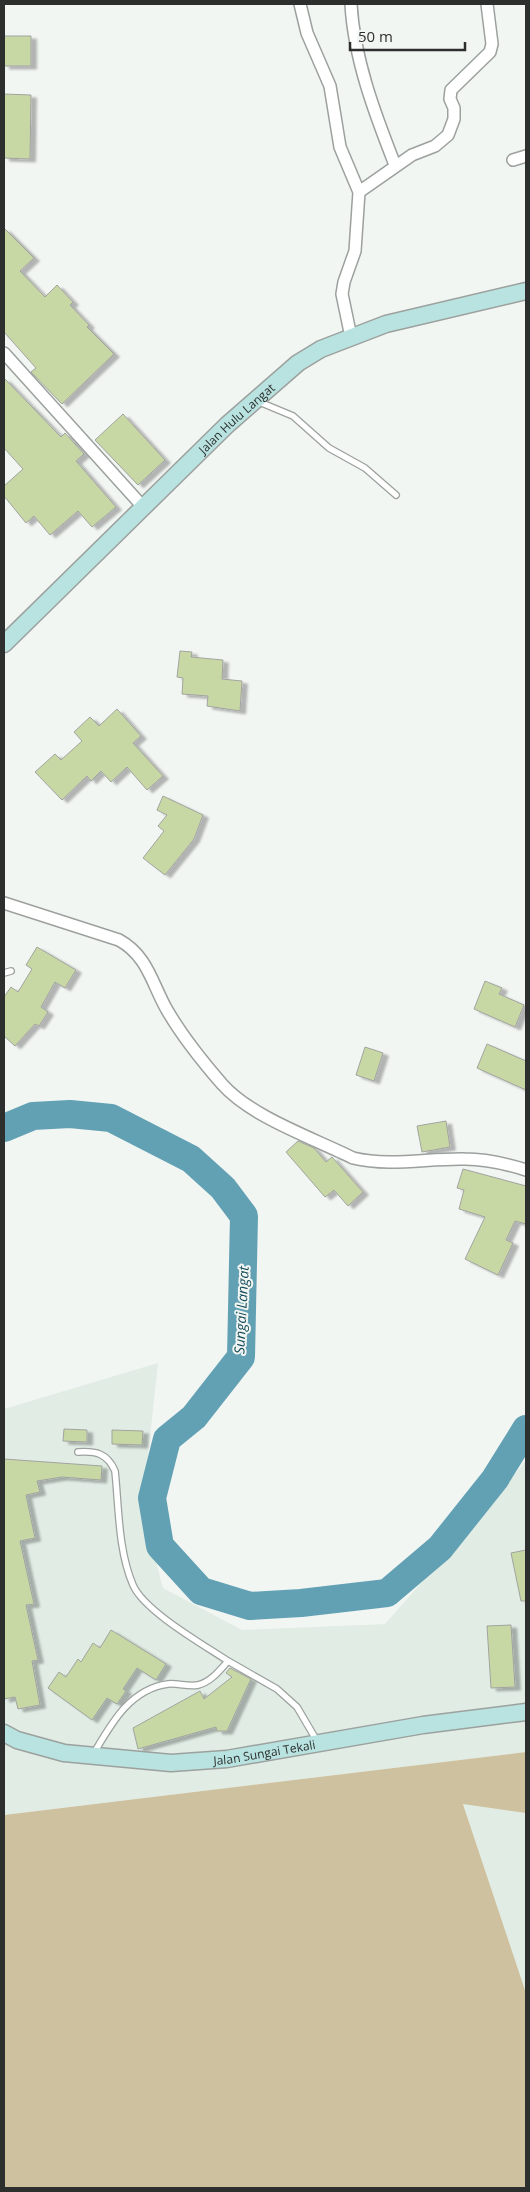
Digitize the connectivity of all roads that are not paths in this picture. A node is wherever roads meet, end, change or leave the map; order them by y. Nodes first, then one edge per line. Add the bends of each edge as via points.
1 (300, 4) edge
2 (351, 4) edge
3 (487, 4) edge
4 (526, 156) edge
5 (513, 160) dead end
6 (395, 166) junction
7 (359, 192) junction
8 (526, 291) edge
9 (351, 337) junction
10 (4, 353) edge
11 (255, 400) junction
12 (396, 495) dead end
13 (144, 508) junction
14 (27, 621) junction
15 (4, 626) edge
16 (4, 644) edge
17 (4, 903) edge
18 (11, 971) dead end
19 (4, 973) edge
20 (526, 1170) edge
21 (78, 1452) dead end
22 (228, 1661) junction
23 (526, 1712) edge
24 (4, 1734) edge
25 (318, 1743) junction
26 (92, 1757) junction

1 - 7 street via 307,33 330,86 342,155
2 - 6 street via 374,111
3 - 6 street via 490,52 451,90 454,119 448,134 435,146
4 - 5 street
6 - 7 street
7 - 9 street via 355,251 342,294
8 - 9 street, Jalan Hulu Langat via 393,322
9 - 11 street, Jalan Hulu Langat via 298,363
10 - 13 street
11 - 12 lane via 293,416 330,448 365,468
11 - 13 street, Jalan Hulu Langat
13 - 14 street, Jalan Hulu Langat
14 - 15 street
14 - 16 street, Jalan Hulu Langat
17 - 20 street via 129,945 148,967 166,1009 178,1027 223,1085 255,1112 354,1158 370,1162 467,1158
18 - 19 lane
21 - 22 lane via 95,1451 104,1455 115,1471 125,1559 133,1586 152,1609
22 - 25 lane via 277,1689 297,1707
22 - 26 lane via 210,1680 198,1685 167,1684 145,1692 117,1715
23 - 25 street, Jalan Sungai Tekali
24 - 26 street, Jalan Sungai Tekali via 45,1748
25 - 26 street, Jalan Sungai Tekali via 227,1759 171,1763

